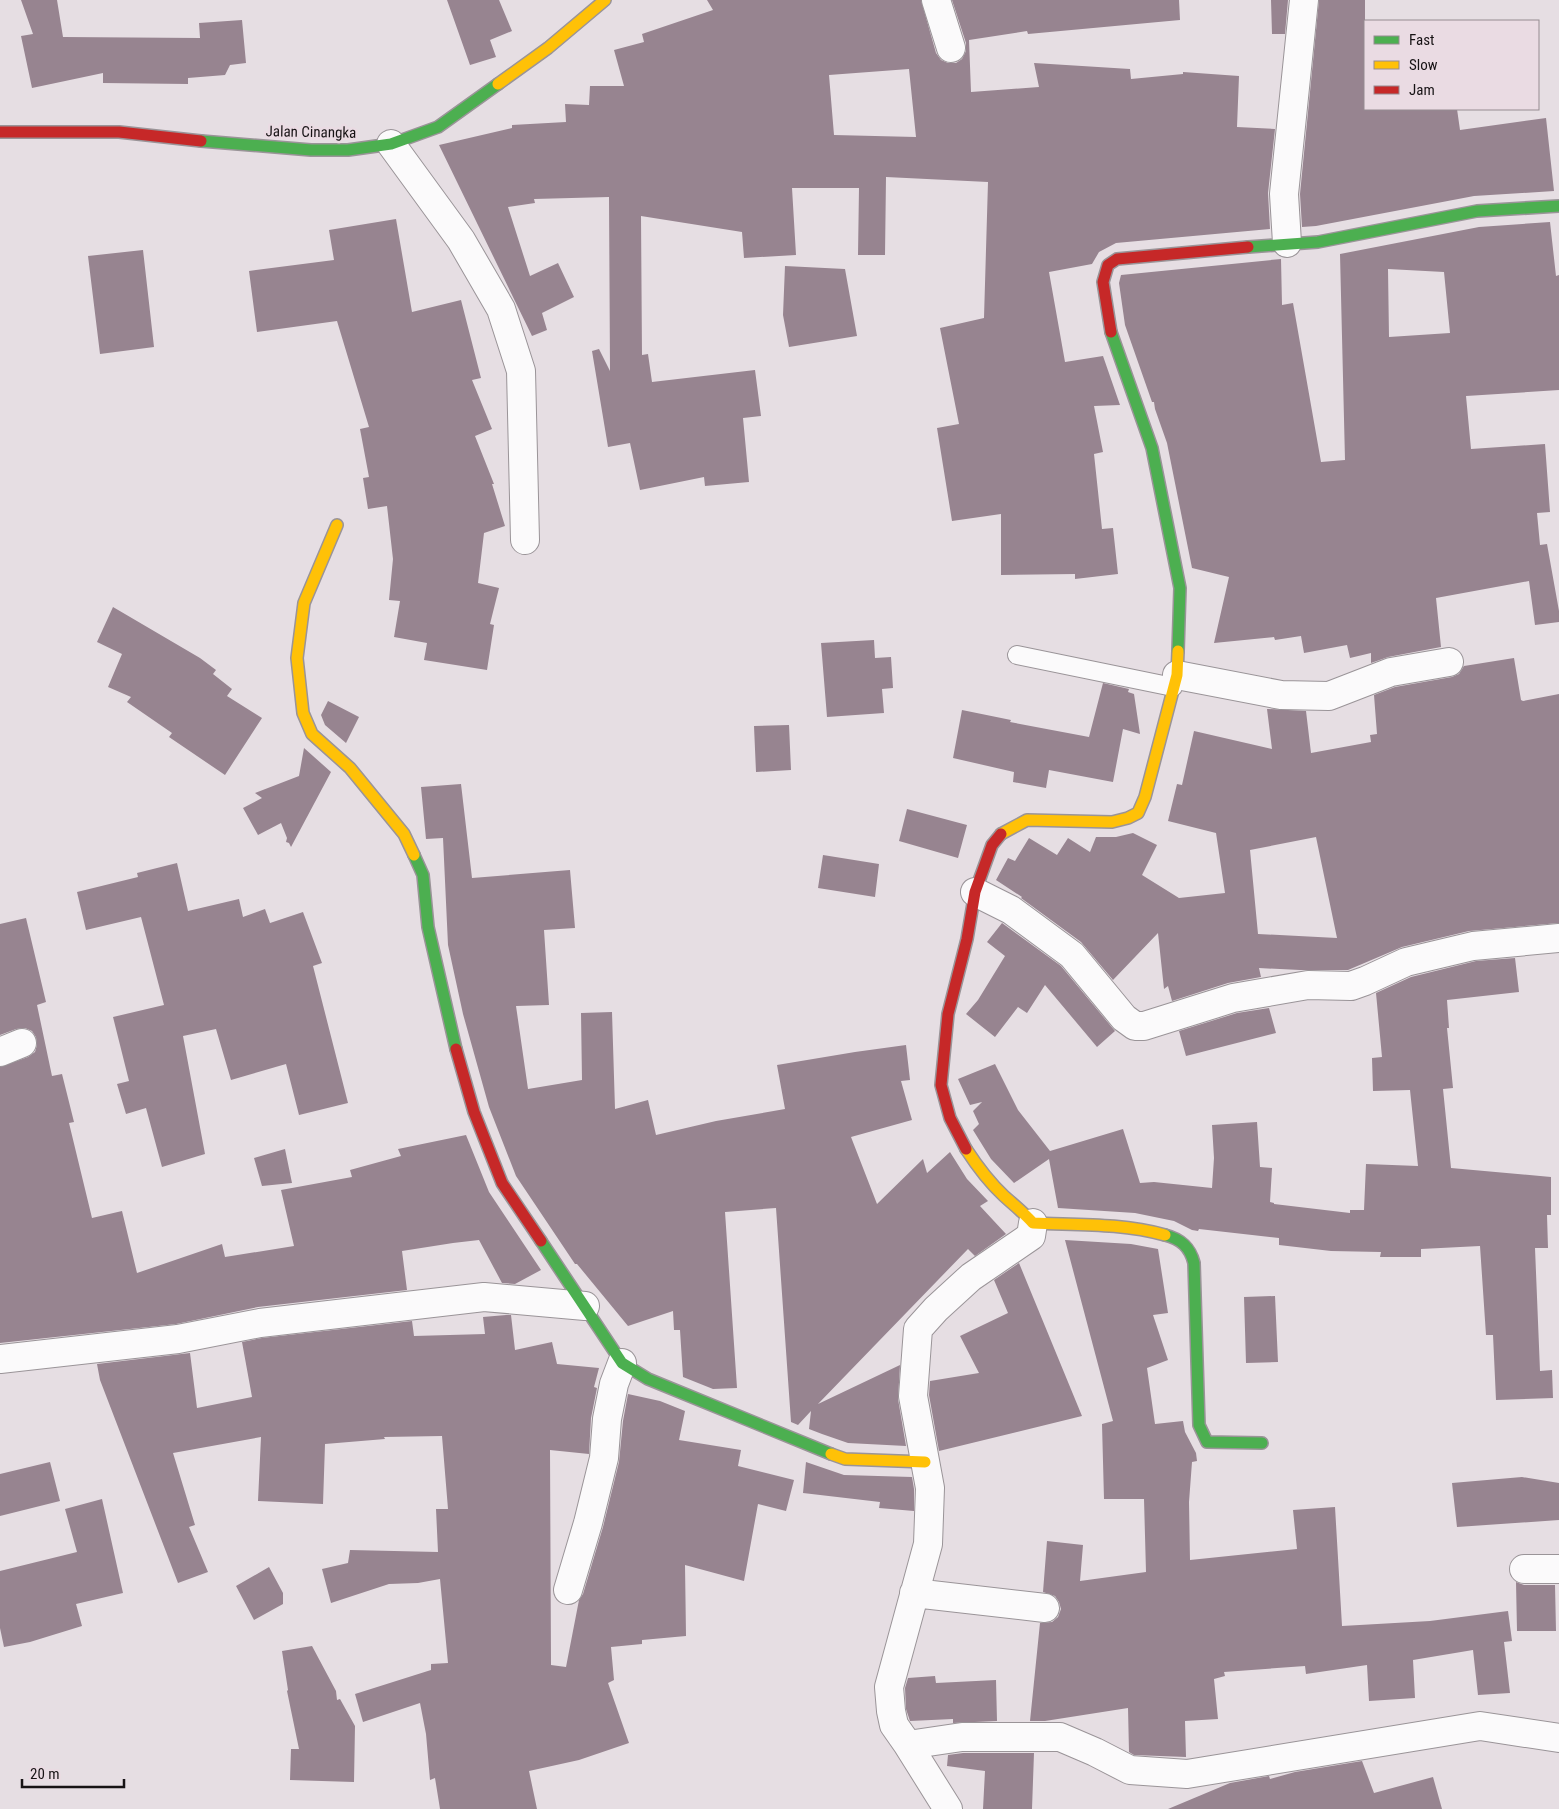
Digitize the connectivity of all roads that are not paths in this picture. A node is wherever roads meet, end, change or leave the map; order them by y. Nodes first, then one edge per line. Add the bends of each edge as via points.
1 (605, 0) edge
2 (936, 0) edge
3 (1304, 0) edge
4 (951, 48) dead end
5 (0, 132) edge
6 (391, 144) junction
7 (1559, 206) edge
8 (1287, 243) junction
9 (337, 525) dead end
10 (525, 540) dead end
11 (1017, 655) dead end
12 (1450, 662) dead end
13 (1175, 681) junction
14 (975, 892) junction
15 (1559, 938) edge
16 (1032, 1223) junction
17 (585, 1306) junction
18 (0, 1359) edge
19 (622, 1363) junction
20 (1262, 1443) dead end
21 (925, 1462) junction
22 (1524, 1569) dead end
23 (1559, 1569) edge
24 (568, 1590) dead end
25 (914, 1593) junction
26 (1045, 1608) dead end
27 (1559, 1738) edge
28 (908, 1745) junction
29 (948, 1809) edge

1 - 6 street, Jalan Cinangka via 548,48 438,127
2 - 4 street
3 - 8 street via 1284,194
5 - 6 street, Jalan Cinangka via 119,132 220,144 311,150 348,150
6 - 10 street via 461,240 501,309 521,371
7 - 8 street via 1477,211 1318,242
8 - 13 street via 1117,260 1108,265 1103,282 1110,329 1152,448 1180,588
9 - 17 street via 304,604 297,658 302,713 312,734 350,768 404,834 423,875 428,927 448,1018 474,1112 502,1184
11 - 13 lane
12 - 13 street via 1391,672 1329,696 1280,695
13 - 14 street via 1138,813 1112,822 1027,820 1003,832 992,845
14 - 15 street via 1012,910 1072,955 1124,1018 1135,1026 1233,998 1308,985 1351,986 1406,962 1473,946
14 - 16 street via 948,1014 941,1084 950,1118 979,1170
16 - 20 street via 1121,1227 1166,1234 1185,1244 1191,1250 1194,1263 1199,1425 1207,1442
16 - 21 street via 1031,1236 971,1276 918,1329 913,1396
17 - 18 street via 484,1297 260,1323 178,1339
17 - 19 street
19 - 21 street via 648,1379 823,1452 845,1458
19 - 24 street via 608,1410 604,1458 591,1514
21 - 25 street via 930,1488 928,1544
22 - 23 street
25 - 26 street
25 - 28 street via 889,1687 894,1725
27 - 28 street via 1480,1726 1187,1774 1130,1770 1060,1737 962,1737
28 - 29 street

